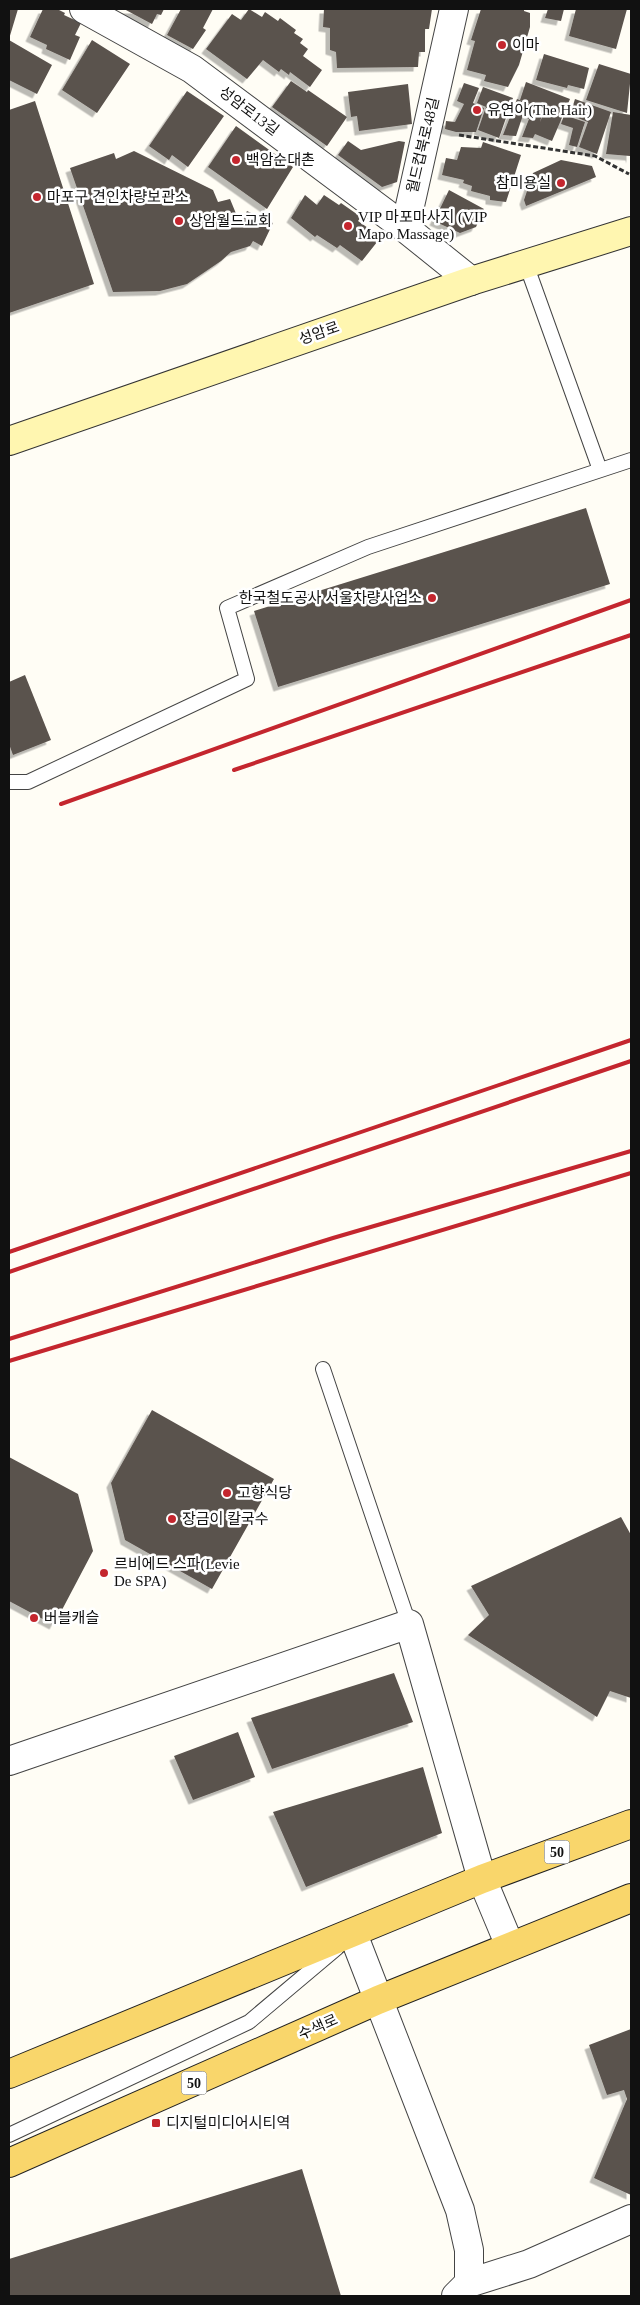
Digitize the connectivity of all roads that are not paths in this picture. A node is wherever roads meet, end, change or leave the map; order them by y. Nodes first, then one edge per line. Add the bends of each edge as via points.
1 (84, 9) edge
2 (454, 9) edge
3 (405, 228) junction
4 (631, 231) edge
5 (526, 264) junction
6 (471, 281) junction
7 (9, 441) edge
8 (631, 460) edge
9 (600, 470) junction
10 (9, 782) edge
11 (323, 1369) dead end
12 (409, 1624) junction
13 (9, 1761) edge
14 (631, 1824) edge
15 (482, 1879) junction
16 (631, 1898) edge
17 (352, 1934) junction
18 (510, 1946) junction
19 (378, 2000) junction
20 (9, 2074) edge
21 (9, 2135) edge
22 (9, 2164) edge
23 (631, 2219) edge
24 (462, 2290) edge

1 - 3 street, 성암로13길 via 192,69
2 - 3 street, 월드컵북로48길
3 - 6 street
4 - 5 main road, 성암로
5 - 6 main road, 성암로
5 - 9 lane
6 - 7 main road, 성암로
8 - 9 lane
9 - 10 lane via 368,547 227,608 247,679 28,782
11 - 12 lane
12 - 13 street
12 - 15 street
14 - 15 main road, 50
15 - 17 main road, 50
15 - 18 street
16 - 18 main road, 수색로 / 50
17 - 19 street
17 - 20 main road, 50
17 - 21 lane via 249,2022
18 - 19 main road, 수색로 / 50
19 - 22 main road, 수색로 / 50
19 - 24 street via 460,2210 469,2250
23 - 24 street

